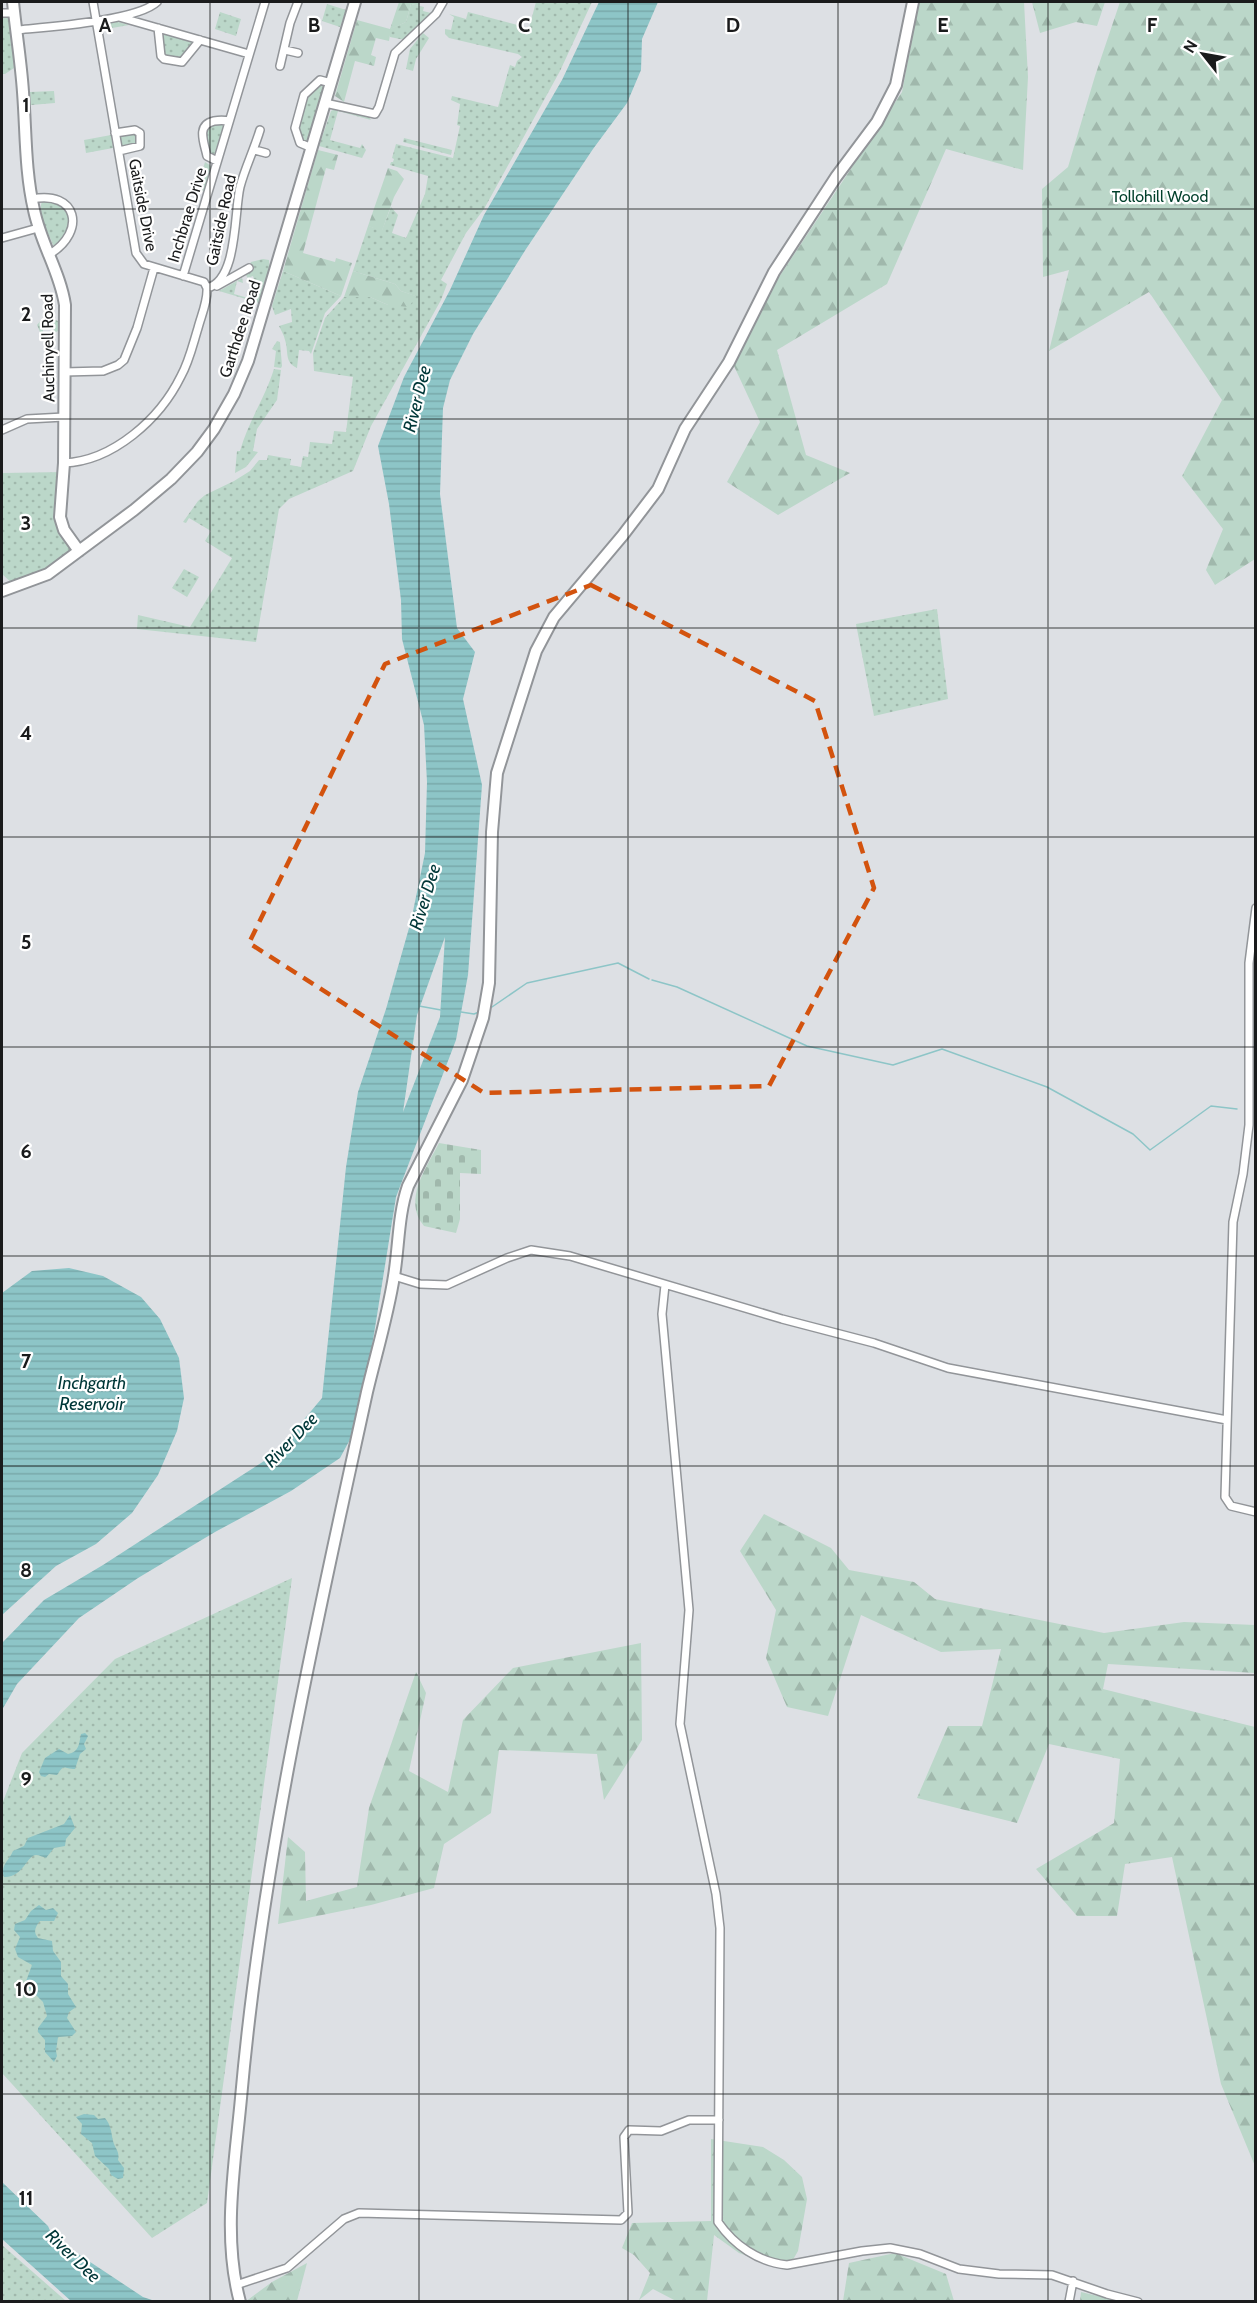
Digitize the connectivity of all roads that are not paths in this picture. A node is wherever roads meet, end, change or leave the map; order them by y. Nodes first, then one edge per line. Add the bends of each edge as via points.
1 (93, 2) edge
2 (157, 2) edge
3 (265, 2) edge
4 (298, 2) edge
5 (355, 2) edge
6 (443, 2) edge
7 (913, 2) edge
8 (14, 7) edge
9 (2, 13) edge
10 (116, 16) junction
11 (95, 20) junction
12 (158, 28) junction
13 (16, 30) junction
14 (200, 40) junction
15 (285, 50) junction
16 (298, 53) dead end
17 (249, 54) junction
18 (280, 66) dead end
19 (331, 83) junction
20 (325, 103) junction
21 (229, 121) junction
22 (260, 130) dead end
23 (116, 133) junction
24 (312, 148) junction
25 (255, 150) junction
26 (119, 151) junction
27 (266, 153) dead end
28 (217, 161) junction
29 (32, 199) junction
30 (38, 228) junction
31 (2, 238) edge
32 (50, 254) junction
33 (154, 268) junction
34 (249, 268) dead end
35 (183, 276) junction
36 (211, 288) junction
37 (64, 372) junction
38 (64, 417) junction
39 (2, 430) edge
40 (64, 463) junction
41 (79, 551) junction
42 (2, 591) edge
43 (1256, 908) edge
44 (394, 1276) junction
45 (665, 1285) junction
46 (1227, 1420) junction
47 (1256, 1512) edge
48 (718, 2120) junction
49 (1073, 2281) junction
50 (236, 2285) junction
51 (240, 2301) edge
52 (1069, 2301) edge
53 (1138, 2301) edge

1 - 11 street, Gaitside Drive
2 - 10 street via 150,8
3 - 17 street, Inchbrae Drive
4 - 15 street
5 - 19 main road, Garthdee Road
6 - 20 street via 436,14 395,53 375,114
7 - 44 main road via 896,85 877,122 774,272 729,362 685,429 658,489 561,608 536,651 497,773 489,983 483,1018 462,1080 408,1186
8 - 9 street
8 - 13 main road, Auchinyell Road
10 - 11 street
10 - 12 street
11 - 13 street
11 - 23 street, Gaitside Drive
12 - 14 street
12 - 14 street via 164,59 182,62
13 - 29 main road, Auchinyell Road
14 - 17 street
15 - 16 street
15 - 18 street
17 - 21 street, Inchbrae Drive
19 - 20 main road, Garthdee Road
19 - 24 street via 320,80 304,95 295,128 300,143
20 - 24 main road, Garthdee Road
21 - 28 street, Inchbrae Drive
21 - 28 street, Inchbrae Drive via 207,123 202,132 207,156
22 - 25 street, Gaitside Road
23 - 26 street, Gaitside Drive
23 - 26 street, Gaitside Drive via 135,130 140,134 140,146
24 - 41 main road, Garthdee Road via 248,362 225,410 197,452 171,479
25 - 27 street
25 - 36 street, Gaitside Road via 240,188 230,259 222,279
26 - 33 street, Gaitside Drive via 136,254
28 - 35 street, Inchbrae Drive
29 - 30 main road, Auchinyell Road
29 - 32 street via 52,198 71,214 68,239
30 - 31 street
30 - 32 main road, Auchinyell Road
32 - 37 main road, Auchinyell Road via 65,306
33 - 35 street, Gaitside Drive
33 - 37 street via 124,360 103,371
34 - 36 street
35 - 36 street, Gaitside Drive
36 - 40 street, Gaitside Road via 183,374 164,404 144,425 106,451 91,459
37 - 38 main road, Auchinyell Road
38 - 39 street via 27,419
38 - 40 main road, Auchinyell Road
40 - 41 main road, Auchinyell Road via 61,524
41 - 42 main road, Garthdee Road via 48,574
43 - 46 street via 1249,963 1249,1125 1233,1222
44 - 45 street via 420,1284 447,1285 531,1250 570,1256
44 - 50 main road via 284,1788 261,1918 234,2177 231,2250
45 - 46 street via 874,1343 948,1368
45 - 48 street via 662,1314 689,1610 680,1724 720,1928
46 - 47 street via 1225,1497 1231,1506
48 - 49 street via 718,2222 735,2241 762,2259 787,2265 890,2248 959,2269 1052,2275
48 - 50 street via 689,2120 661,2131 626,2132 627,2213 621,2220 359,2213 344,2219 287,2268
49 - 52 street
49 - 53 street
50 - 51 main road

